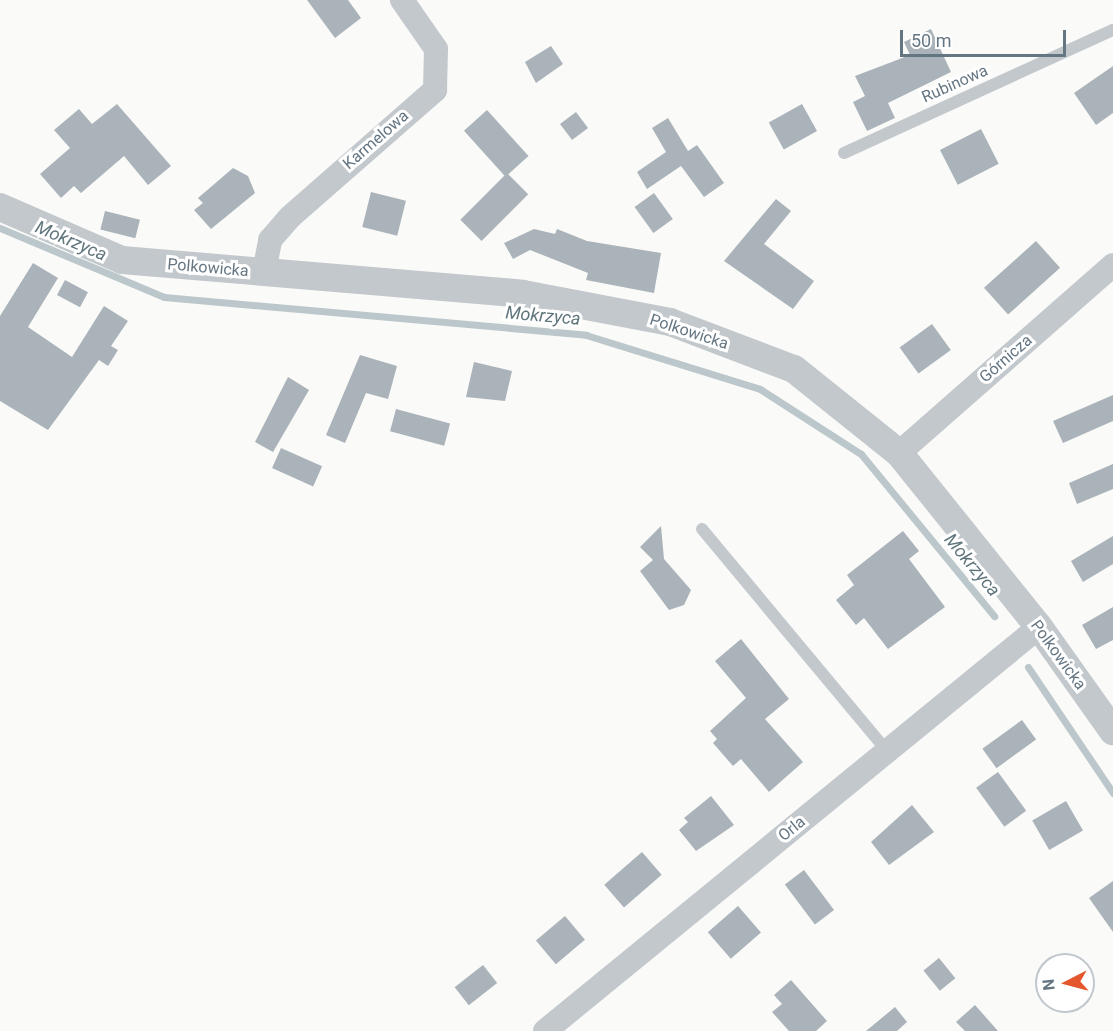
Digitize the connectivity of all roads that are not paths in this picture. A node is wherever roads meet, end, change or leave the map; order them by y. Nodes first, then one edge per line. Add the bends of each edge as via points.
1 (402, 0) edge
2 (1113, 30) edge
3 (844, 153) dead end
4 (0, 207) edge
5 (1113, 265) edge
6 (264, 272) junction
7 (899, 453) junction
8 (702, 529) dead end
9 (1039, 627) junction
10 (1113, 731) edge
11 (887, 751) junction
12 (544, 1031) edge

1 - 6 street, Karmelowa via 436,49 435,90 290,217 270,240
2 - 3 lane, Rubinowa
4 - 6 street, Polkowicka via 122,260
5 - 7 street, Górnicza
6 - 7 street, Polkowicka via 523,294 670,322 794,369
7 - 9 street, Polkowicka
8 - 11 lane
9 - 10 street, Polkowicka
9 - 11 street, Orla
11 - 12 street, Orla

